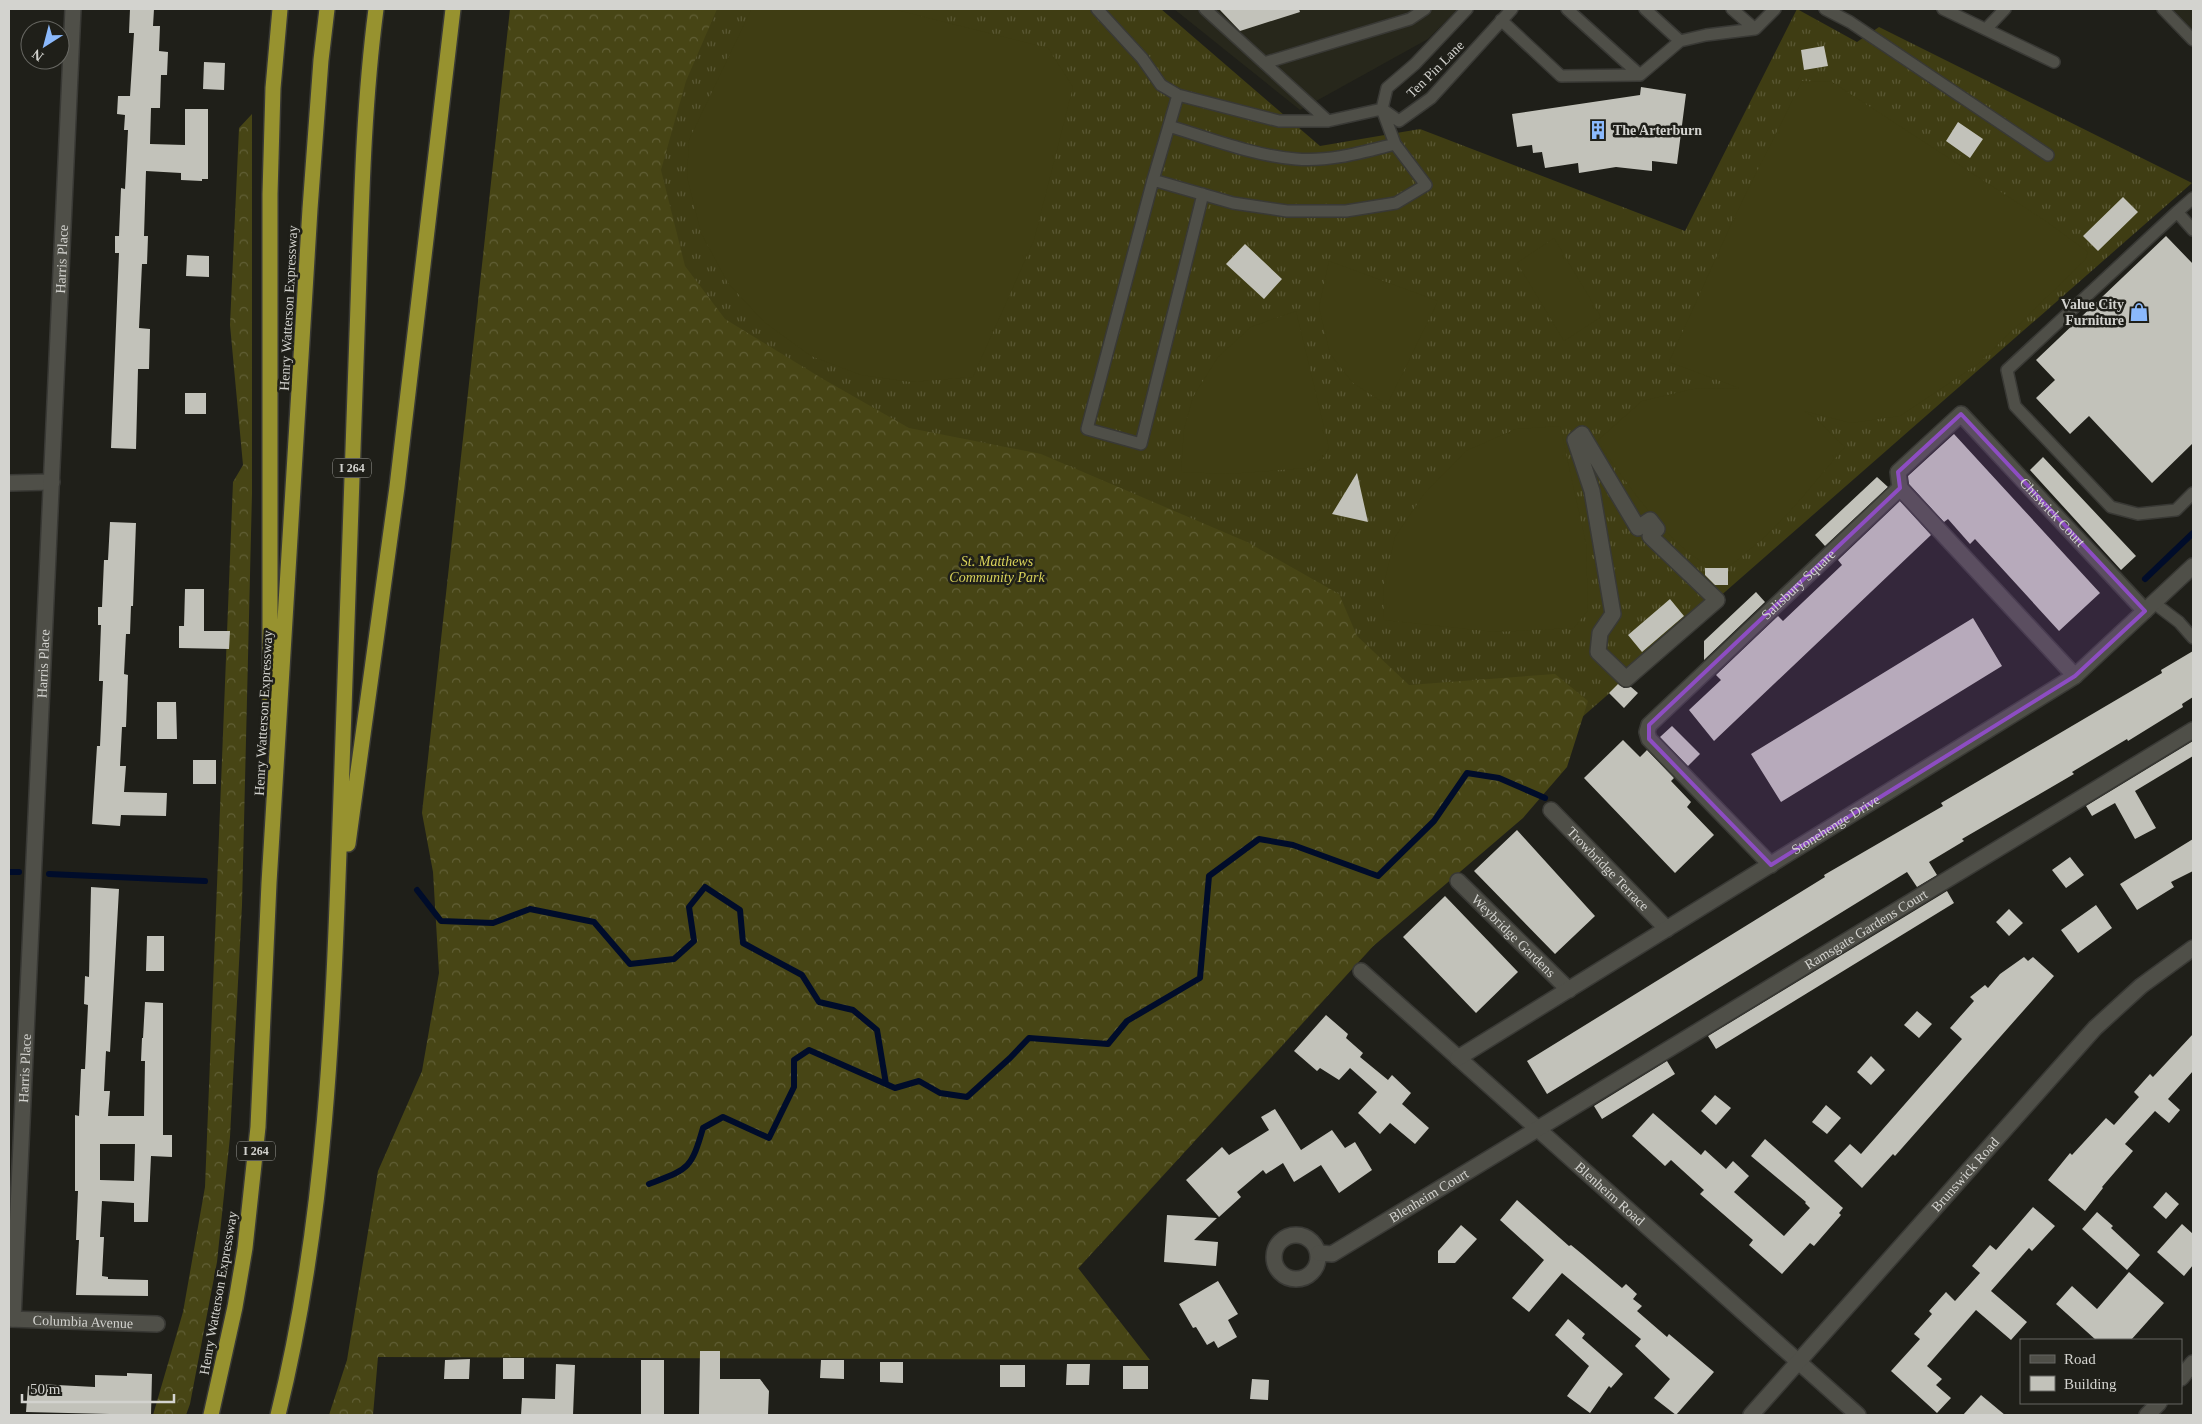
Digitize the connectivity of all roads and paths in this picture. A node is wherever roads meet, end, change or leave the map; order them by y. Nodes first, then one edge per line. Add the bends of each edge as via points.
1 (73, 9) edge
2 (280, 9) edge
3 (328, 9) edge
4 (376, 9) edge
5 (453, 9) edge
6 (1096, 9) edge
7 (1205, 9) edge
8 (1425, 9) edge
9 (1467, 9) edge
10 (1512, 9) edge
11 (1567, 9) edge
12 (1645, 9) edge
13 (1732, 9) edge
14 (1774, 9) edge
15 (1825, 9) edge
16 (1943, 9) edge
17 (2005, 9) edge
18 (2163, 9) edge
19 (1501, 20) junction
20 (1986, 29) junction
21 (1755, 30) junction
22 (2193, 40) edge
23 (1680, 41) junction
24 (2054, 62) dead end
25 (1264, 63) junction
26 (1640, 75) junction
27 (1178, 95) junction
28 (1382, 109) junction
29 (1328, 121) junction
30 (1169, 126) junction
31 (1395, 144) junction
32 (2048, 155) dead end
33 (1153, 180) junction
34 (1203, 194) junction
35 (2193, 198) edge
36 (2177, 212) junction
37 (2193, 230) edge
38 (1575, 440) joint
39 (52, 482) junction
40 (9, 483) edge
41 (1900, 488) junction
42 (2193, 493) edge
43 (2193, 566) edge
44 (2150, 607) junction
45 (2193, 638) edge
46 (2075, 676) junction
47 (2193, 730) edge
48 (1551, 810) dead end
49 (1771, 865) junction
50 (1458, 881) dead end
51 (269, 883) junction
52 (337, 927) junction
53 (1667, 929) junction
54 (2193, 948) edge
55 (1361, 971) dead end
56 (1568, 990) junction
57 (1458, 1058) junction
58 (1537, 1129) junction
59 (1319, 1253) dead end
60 (11, 1319) edge
61 (157, 1324) dead end
62 (1798, 1362) junction
63 (2193, 1364) edge
64 (2182, 1377) edge
65 (2157, 1404) edge
66 (211, 1415) edge
67 (278, 1415) edge
68 (1751, 1415) edge
69 (1858, 1415) edge
70 (2148, 1415) edge

1 - 39 street, Harris Place
2 - 51 highway via 273,88 270,194
3 - 51 highway, Henry Watterson Expressway / I 264 via 316,117
4 - 52 highway, I 264 via 362,175
5 - 52 highway via 396,487
6 - 27 lane via 1142,58 1161,85
7 - 25 lane
8 - 25 lane via 1410,19
9 - 28 lane, Ten Pin Lane via 1415,64 1387,88
10 - 19 lane, Ten Pin Lane
11 - 26 lane
12 - 23 lane
13 - 21 lane
14 - 21 lane
15 - 32 lane via 1850,22
16 - 20 lane
17 - 20 lane
18 - 22 lane
19 - 26 lane via 1561,76
19 - 28 lane, Ten Pin Lane via 1431,98 1399,120
20 - 24 lane
21 - 23 lane
23 - 26 lane
25 - 29 lane
27 - 29 lane via 1278,121
27 - 30 lane
28 - 29 lane
28 - 31 lane
30 - 31 lane via 1236,147 1296,159 1340,157
30 - 33 lane
31 - 34 lane via 1426,185 1396,203 1346,211 1288,211 1233,203
33 - 34 lane
33 - 34 lane via 1086,429 1141,444
35 - 36 lane
36 - 37 lane
36 - 42 lane via 2007,370 2015,406 2111,506 2138,514 2176,510
38 - 38 street via 1582,434 1638,528 1650,520 1657,529 1650,536 1717,600 1626,679 1598,652 1600,633 1613,614 1592,491
39 - 40 street
39 - 60 street, Harris Place
41 - 44 street, Chiswick Court via 1898,472 1960,414
41 - 46 street
41 - 49 street, Salisbury Square via 1648,725 1649,739
43 - 44 street, Stonehenge Drive
44 - 45 lane via 2179,622
44 - 46 street, Stonehenge Drive
46 - 49 street, Stonehenge Drive
47 - 58 street, Ramsgate Gardens Court
48 - 53 street, Trowbridge Terrace
49 - 53 street, Stonehenge Drive
50 - 56 street, Weybridge Gardens
51 - 66 highway, Henry Watterson Expressway / I 264 via 258,1127 246,1239
52 - 67 highway, I 264 via 326,1099 313,1230
53 - 56 street, Stonehenge Drive
54 - 62 street, Brunswick Road via 2140,986 2096,1028
55 - 57 street, Blenheim Road
56 - 57 street, Stonehenge Drive
57 - 58 street, Blenheim Road
58 - 59 street, Blenheim Court via 1332,1254
58 - 62 street, Blenheim Road
60 - 61 street, Columbia Avenue
62 - 68 street, Brunswick Road
62 - 69 street, Blenheim Road
63 - 64 street
65 - 70 street

